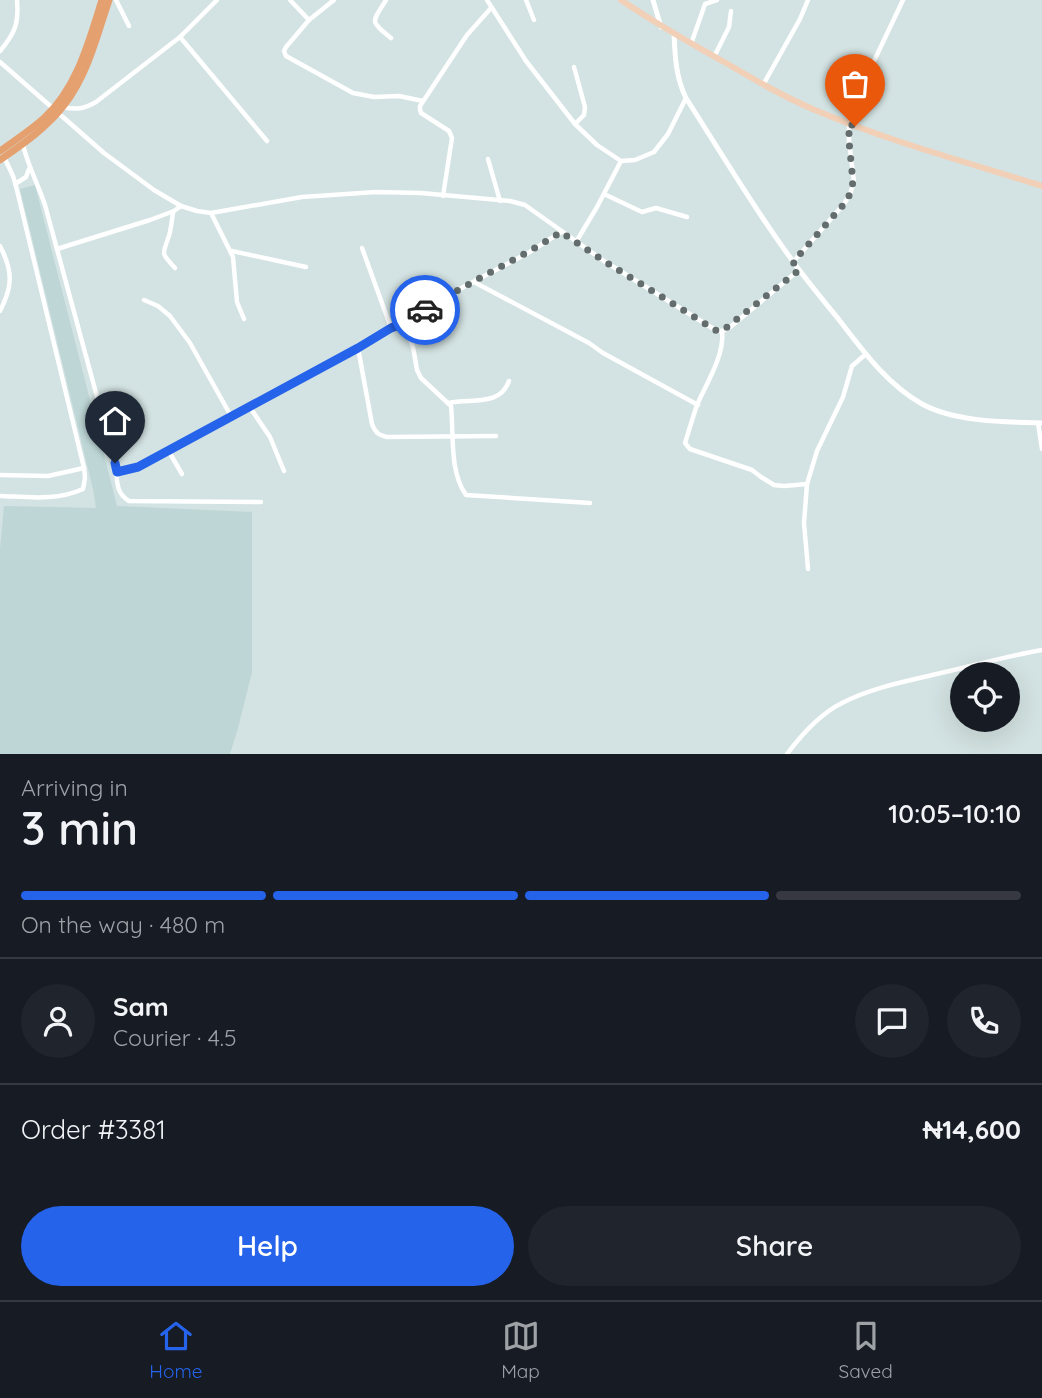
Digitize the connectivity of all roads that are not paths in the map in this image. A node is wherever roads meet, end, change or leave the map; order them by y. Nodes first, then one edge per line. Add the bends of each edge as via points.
1 (17, 0) edge
2 (102, 0) edge
3 (109, 0) edge
4 (116, 0) edge
5 (217, 0) edge
6 (290, 0) edge
7 (334, 0) edge
8 (386, 0) edge
9 (487, 0) edge
10 (526, 0) edge
11 (621, 0) edge
12 (653, 0) edge
13 (717, 0) edge
14 (808, 0) edge
15 (903, 0) edge
16 (491, 8) junction
17 (731, 10) dead end
18 (309, 20) junction
19 (534, 20) dead end
20 (129, 26) dead end
21 (660, 27) junction
22 (674, 34) junction
23 (180, 37) junction
24 (391, 38) dead end
25 (691, 44) junction
26 (0, 51) edge
27 (714, 57) junction
28 (0, 62) edge
29 (574, 67) dead end
30 (763, 85) junction
31 (686, 98) junction
32 (423, 102) junction
33 (58, 110) junction
34 (575, 124) junction
35 (852, 125) junction
36 (267, 141) dead end
37 (23, 144) junction
38 (1, 156) edge
39 (488, 159) dead end
40 (621, 161) junction
41 (29, 169) junction
42 (15, 184) junction
43 (1042, 186) edge
44 (604, 194) junction
45 (443, 196) junction
46 (500, 201) junction
47 (181, 206) junction
48 (174, 211) junction
49 (211, 213) junction
50 (687, 217) dead end
51 (561, 232) junction
52 (576, 242) junction
53 (0, 246) edge
54 (362, 248) dead end
55 (57, 249) junction
56 (231, 251) junction
57 (793, 262) junction
58 (306, 267) dead end
59 (175, 268) dead end
60 (799, 270) junction
61 (473, 281) junction
62 (144, 300) dead end
63 (0, 311) edge
64 (244, 319) dead end
65 (404, 323) junction
66 (391, 328) junction
67 (722, 331) junction
68 (358, 348) junction
69 (866, 354) junction
70 (509, 381) dead end
71 (449, 403) junction
72 (249, 405) junction
73 (698, 405) junction
74 (231, 416) junction
75 (1040, 423) edge
76 (453, 436) junction
77 (496, 436) dead end
78 (1042, 449) edge
79 (168, 450) junction
80 (84, 468) junction
81 (284, 471) dead end
82 (117, 472) junction
83 (182, 474) dead end
84 (0, 475) edge
85 (807, 484) junction
86 (0, 496) edge
87 (261, 502) dead end
88 (590, 503) dead end
89 (808, 569) dead end
90 (1042, 650) edge
91 (787, 754) edge

1 - 26 street via 12,36
2 - 33 main road
3 - 33 main road via 83,72
4 - 20 street
5 - 23 street
6 - 18 street
7 - 18 street
8 - 24 street via 374,22
9 - 16 street
10 - 19 street
11 - 21 main road
12 - 21 street
13 - 25 street via 705,4
14 - 30 street
15 - 35 street via 874,61 862,72
16 - 32 street via 467,35
16 - 34 street
17 - 27 street via 729,27
18 - 32 street via 286,47 286,56 353,93
21 - 22 main road
22 - 25 main road
22 - 31 street via 676,69
23 - 33 street via 85,108
23 - 36 street
25 - 27 main road
27 - 30 main road
28 - 33 street
29 - 34 street via 585,107
30 - 35 main road
31 - 40 street via 654,152
31 - 57 street
32 - 45 street via 421,113 449,131 452,138
33 - 37 main road
33 - 38 main road
33 - 47 street via 114,161
34 - 40 street
35 - 43 main road
35 - 57 street via 850,194
37 - 38 main road
37 - 41 street
38 - 42 street
39 - 46 street
40 - 44 street
41 - 42 street
41 - 55 street via 38,184
42 - 80 street
44 - 50 street via 642,212 656,208
44 - 52 street
45 - 46 street
45 - 49 street via 376,192 302,197
46 - 51 street via 525,205
47 - 48 street
47 - 49 street
48 - 55 street
48 - 59 street via 163,251
49 - 56 street
51 - 52 street
51 - 61 street
52 - 67 street
53 - 63 street via 11,278
54 - 66 street
55 - 82 street
56 - 58 street
56 - 64 street via 237,302
57 - 60 street
60 - 67 street
60 - 69 street
61 - 65 street
61 - 73 street
62 - 74 street via 170,316
65 - 66 street
65 - 71 street via 417,370
66 - 68 street
67 - 73 street via 719,354
68 - 72 street
68 - 76 street via 374,431 387,437
69 - 75 street via 902,390 942,412
69 - 85 street via 852,366
70 - 71 street via 496,397
71 - 76 street
72 - 74 street
72 - 81 street via 270,437
73 - 85 street via 685,443 688,447 752,470 774,485
74 - 79 street
75 - 78 street
76 - 77 street
76 - 88 street via 455,464 466,495
79 - 82 street via 138,467
79 - 83 street
80 - 84 street via 48,475
80 - 86 street via 83,489 73,494
82 - 87 street via 119,492 130,501
85 - 89 street
90 - 91 street via 863,693 824,715

